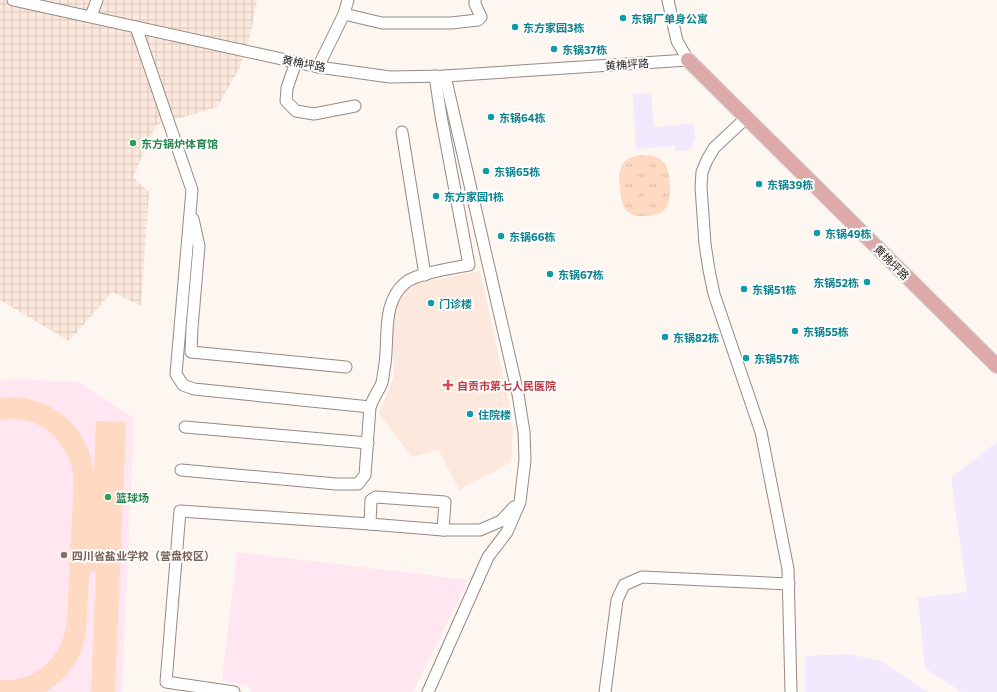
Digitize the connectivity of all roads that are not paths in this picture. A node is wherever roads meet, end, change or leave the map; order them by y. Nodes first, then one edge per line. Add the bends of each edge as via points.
1 (14, 0) edge
2 (96, 0) edge
3 (348, 0) edge
4 (475, 0) edge
5 (668, 0) edge
6 (344, 14) junction
7 (91, 16) junction
8 (136, 27) junction
9 (688, 60) junction
10 (296, 62) junction
11 (318, 67) junction
12 (440, 76) junction
13 (355, 106) dead end
14 (746, 118) junction
15 (402, 132) dead end
16 (191, 208) junction
17 (425, 275) junction
18 (997, 366) edge
19 (346, 367) dead end
20 (370, 407) junction
21 (185, 427) dead end
22 (368, 443) junction
23 (181, 470) dead end
24 (520, 502) junction
25 (370, 524) junction
26 (443, 530) junction
27 (789, 584) junction
28 (234, 692) edge
29 (428, 692) edge
30 (605, 692) edge
31 (791, 692) edge

1 - 7 street, 黄桷坪路
2 - 7 street
3 - 6 street
4 - 6 street via 481,17 478,20 451,23 382,23
5 - 9 street via 677,41
6 - 11 street
7 - 8 street, 黄桷坪路
8 - 10 street, 黄桷坪路
8 - 16 street via 192,190
9 - 12 street, 黄桷坪路
9 - 14 main road, 黄桷坪路
10 - 11 street, 黄桷坪路
10 - 13 street via 287,88 286,100 296,111 314,114
11 - 12 street, 黄桷坪路 via 390,76
12 - 17 street via 441,116 469,265
12 - 24 street via 518,394 525,460
14 - 18 main road, 黄桷坪路
14 - 27 street via 714,148 702,172 705,244 714,294 761,432
15 - 17 street
16 - 19 street via 199,246 191,352
16 - 20 street via 176,374 183,385 194,389
17 - 20 street via 404,283 389,310 385,368 381,385
20 - 22 street
21 - 22 street
22 - 23 street via 365,475 358,484
24 - 26 street via 501,521 480,530
24 - 29 street via 507,532 488,557
25 - 26 street
25 - 26 street via 372,500 376,497 444,502
25 - 28 street via 180,511 166,682
27 - 30 street via 642,577 624,584 617,600
27 - 31 street

